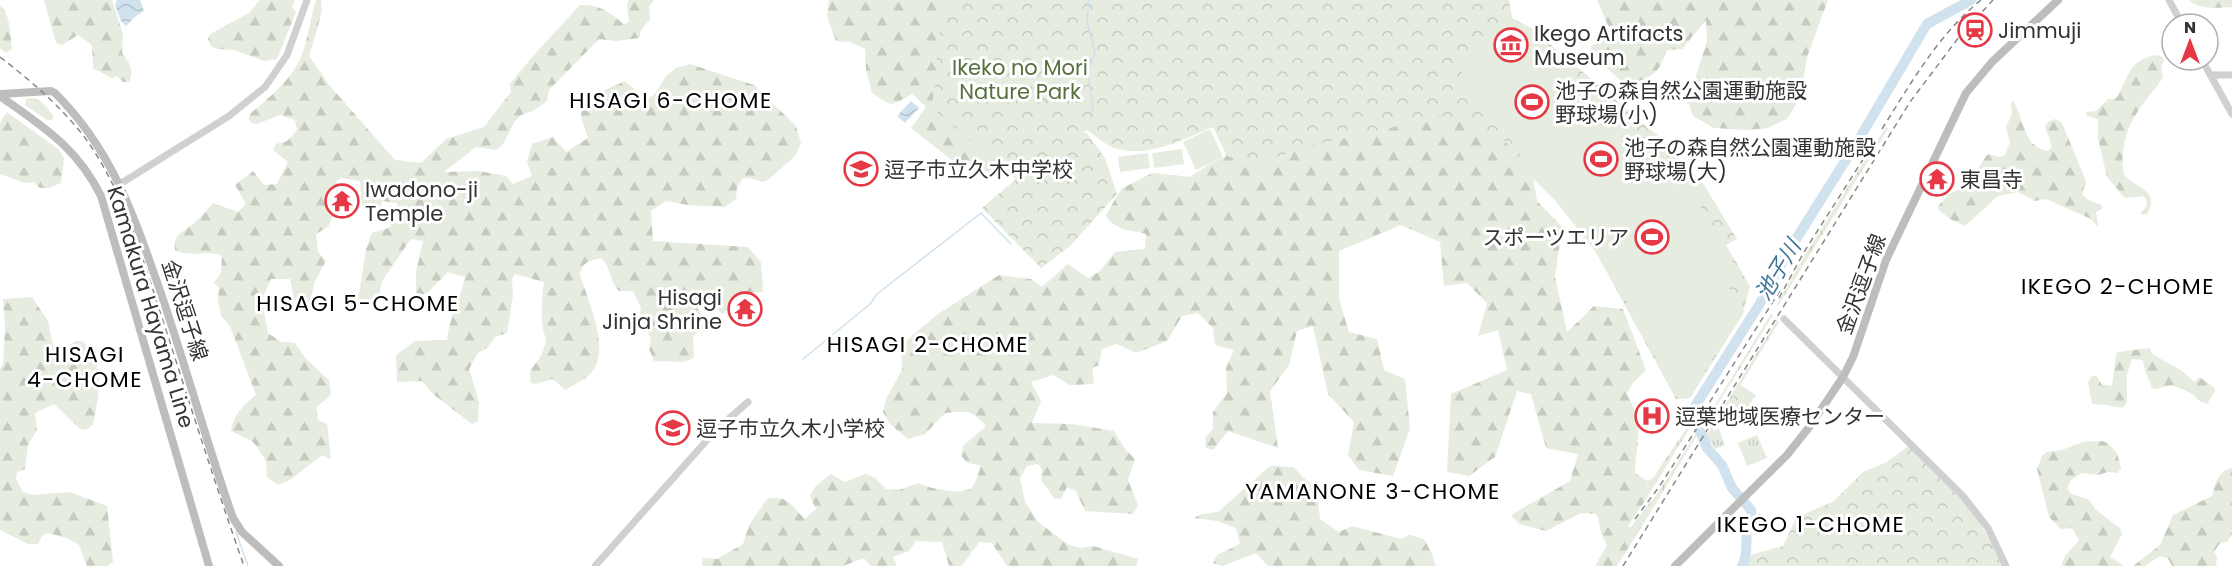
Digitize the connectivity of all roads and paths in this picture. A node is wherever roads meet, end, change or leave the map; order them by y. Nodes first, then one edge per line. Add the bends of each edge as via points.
1 (307, 0) edge
2 (2058, 0) edge
3 (2209, 72) edge
4 (2211, 75) junction
5 (2232, 75) edge
6 (28, 93) junction
7 (0, 95) edge
8 (14, 105) junction
9 (2232, 114) edge
10 (120, 184) junction
11 (1784, 319) dead end
12 (1843, 377) junction
13 (748, 402) dead end
14 (209, 566) edge
15 (279, 566) edge
16 (595, 566) edge
17 (1675, 566) edge
18 (2006, 566) edge

1 - 10 street via 287,55 265,87 229,116
2 - 12 main road, 金沢逗子線 via 1992,62 1966,93 1886,260 1858,345
3 - 4 street
4 - 5 street
4 - 9 street
6 - 7 main road, 金沢逗子線
6 - 8 main road
6 - 10 main road, 金沢逗子線 via 57,95 94,141
7 - 8 main road, Kamakura Hayama Line
8 - 14 main road, Kamakura Hayama Line via 69,148 101,196
10 - 15 main road, 金沢逗子線 via 163,298 233,518 242,532
11 - 12 street
12 - 17 main road, 金沢逗子線 via 1798,443
12 - 18 street via 1963,496 1988,528
13 - 16 street via 716,430

